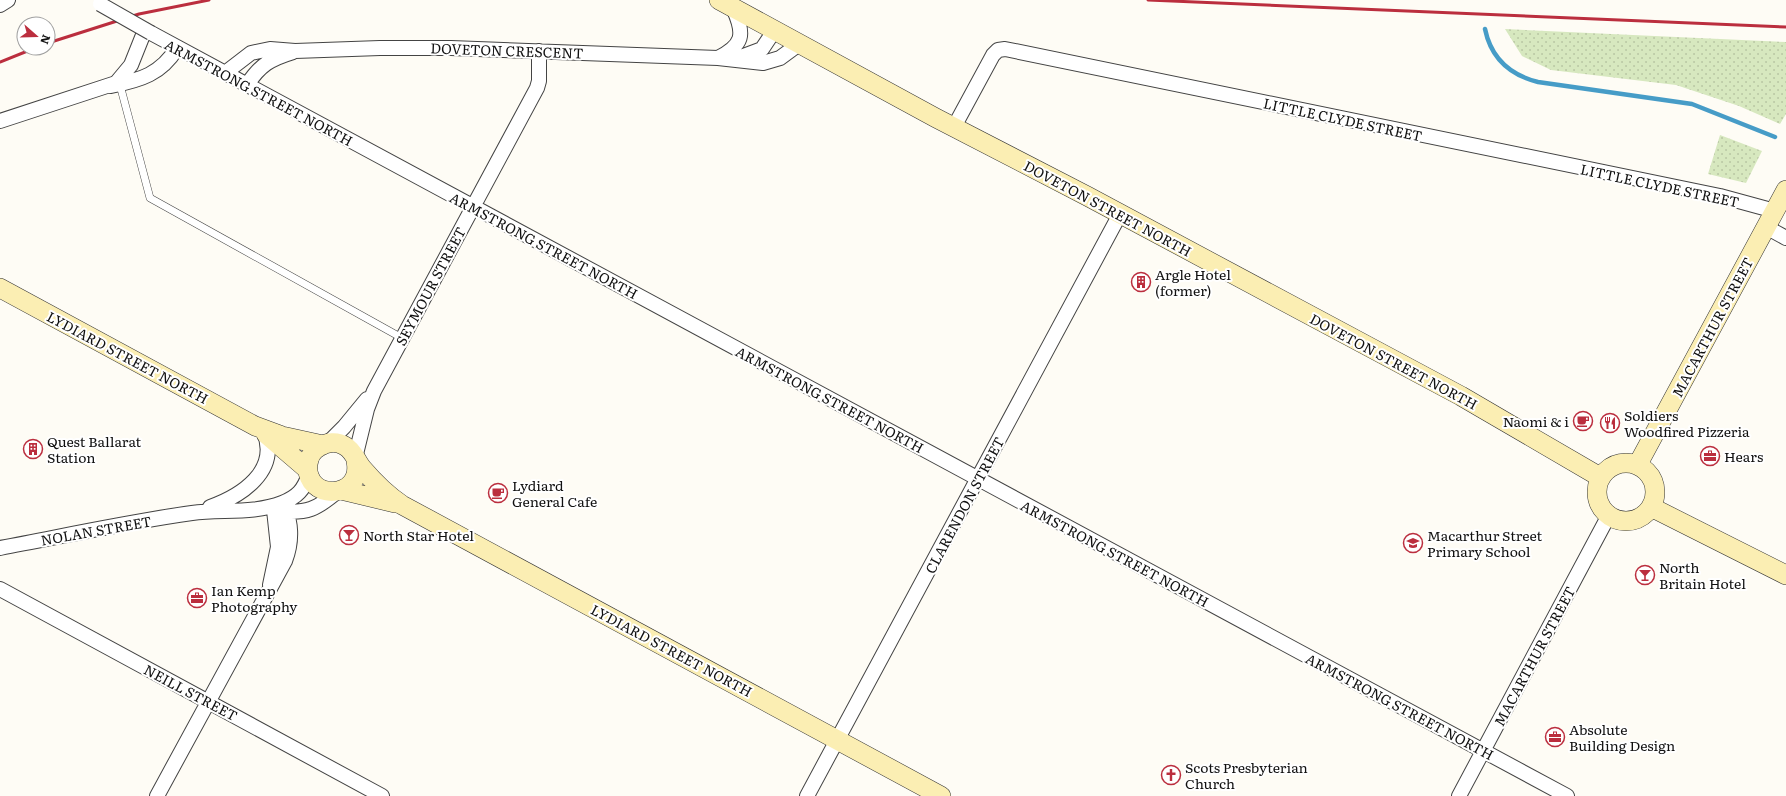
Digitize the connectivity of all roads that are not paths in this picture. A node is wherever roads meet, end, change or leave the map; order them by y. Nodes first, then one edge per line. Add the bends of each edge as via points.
1 (8, 0) edge
2 (718, 0) edge
3 (96, 2) edge
4 (0, 5) edge
5 (734, 10) junction
6 (774, 31) junction
7 (147, 33) junction
8 (799, 44) junction
9 (177, 48) junction
10 (295, 51) junction
11 (540, 51) junction
12 (724, 58) junction
13 (225, 73) junction
14 (120, 85) junction
15 (247, 85) junction
16 (105, 88) junction
17 (0, 121) edge
18 (954, 127) junction
19 (1786, 190) edge
20 (473, 207) junction
21 (1120, 214) junction
22 (1770, 219) junction
23 (1786, 238) edge
24 (0, 288) edge
25 (402, 338) junction
26 (374, 391) junction
27 (260, 429) junction
28 (325, 444) junction
29 (356, 459) junction
30 (1638, 464) junction
31 (308, 472) junction
32 (1600, 477) junction
33 (978, 479) junction
34 (340, 491) junction
35 (402, 505) junction
36 (1651, 507) junction
37 (277, 508) junction
38 (192, 513) junction
39 (1609, 515) junction
40 (0, 548) edge
41 (1786, 575) edge
42 (0, 589) edge
43 (208, 701) junction
44 (838, 740) junction
45 (1483, 750) junction
46 (157, 796) edge
47 (382, 796) edge
48 (807, 796) edge
49 (941, 796) edge
50 (1459, 796) edge
51 (1567, 796) edge

1 - 4 street
2 - 5 main road, DOVETON STREET NORTH
3 - 7 street, ARMSTRONG STREET NORTH, bridge
5 - 6 main road, DOVETON STREET NORTH
5 - 12 street via 740,24 741,36
6 - 8 main road, DOVETON STREET NORTH
6 - 12 street, DOVETON CRESCENT via 762,49 744,56
7 - 9 street, ARMSTRONG STREET NORTH
7 - 16 street via 126,72 116,83
8 - 12 street, DOVETON CRESCENT via 780,58 768,62 755,63
8 - 18 main road, DOVETON STREET NORTH
9 - 13 street, ARMSTRONG STREET NORTH
9 - 14 street via 161,68 146,77
10 - 11 street, DOVETON CRESCENT via 380,48
10 - 13 street, DOVETON CRESCENT via 274,48 256,51
10 - 15 street, DOVETON CRESCENT via 266,63
11 - 12 street, DOVETON CRESCENT
11 - 20 street, SEYMOUR STREET via 537,88
13 - 15 street, ARMSTRONG STREET NORTH
14 - 16 street
14 - 25 lane via 150,198
15 - 20 street, ARMSTRONG STREET NORTH
16 - 17 street
18 - 21 main road, DOVETON STREET NORTH
18 - 22 street, LITTLE CLYDE STREET via 993,55 998,50 1005,49 1720,196
19 - 22 main road, MACARTHUR STREET
20 - 25 street, SEYMOUR STREET
20 - 33 street, ARMSTRONG STREET NORTH
21 - 32 main road, DOVETON STREET NORTH via 1461,396
21 - 33 street, CLARENDON STREET
22 - 23 street, LITTLE CLYDE STREET
22 - 30 main road, MACARTHUR STREET
24 - 27 main road, LYDIARD STREET NORTH
25 - 26 street, SEYMOUR STREET
26 - 28 street, SEYMOUR STREET via 344,427
26 - 29 street, SEYMOUR STREET via 365,416
27 - 28 main road, LYDIARD STREET NORTH
27 - 31 main road, LYDIARD STREET NORTH
27 - 38 street, NOLAN STREET via 268,443 267,457 255,480 234,497
28 - 29 main road via 337,443 345,446
28 - 31 main road via 312,455
29 - 34 main road via 354,480
29 - 35 main road, LYDIARD STREET NORTH via 380,487
30 - 32 main road via 1617,464
30 - 36 main road via 1646,470 1656,488
31 - 34 main road via 320,488 329,492
31 - 37 street, NOLAN STREET via 302,491
32 - 39 main road via 1597,497 1600,506
33 - 44 street, CLARENDON STREET
33 - 45 street, ARMSTRONG STREET NORTH
34 - 35 main road, LYDIARD STREET NORTH
34 - 37 street, NOLAN STREET via 312,509 299,512
35 - 44 main road, LYDIARD STREET NORTH
36 - 39 main road via 1644,515 1633,521 1616,520
36 - 41 main road
37 - 38 street, NOLAN STREET
37 - 43 street via 289,549
38 - 40 street, NOLAN STREET
39 - 45 street, MACARTHUR STREET
42 - 43 street, NEILL STREET
43 - 46 street
43 - 47 street, NEILL STREET
44 - 48 street, CLARENDON STREET
44 - 49 main road, LYDIARD STREET NORTH
45 - 50 street, MACARTHUR STREET
45 - 51 street, ARMSTRONG STREET NORTH

